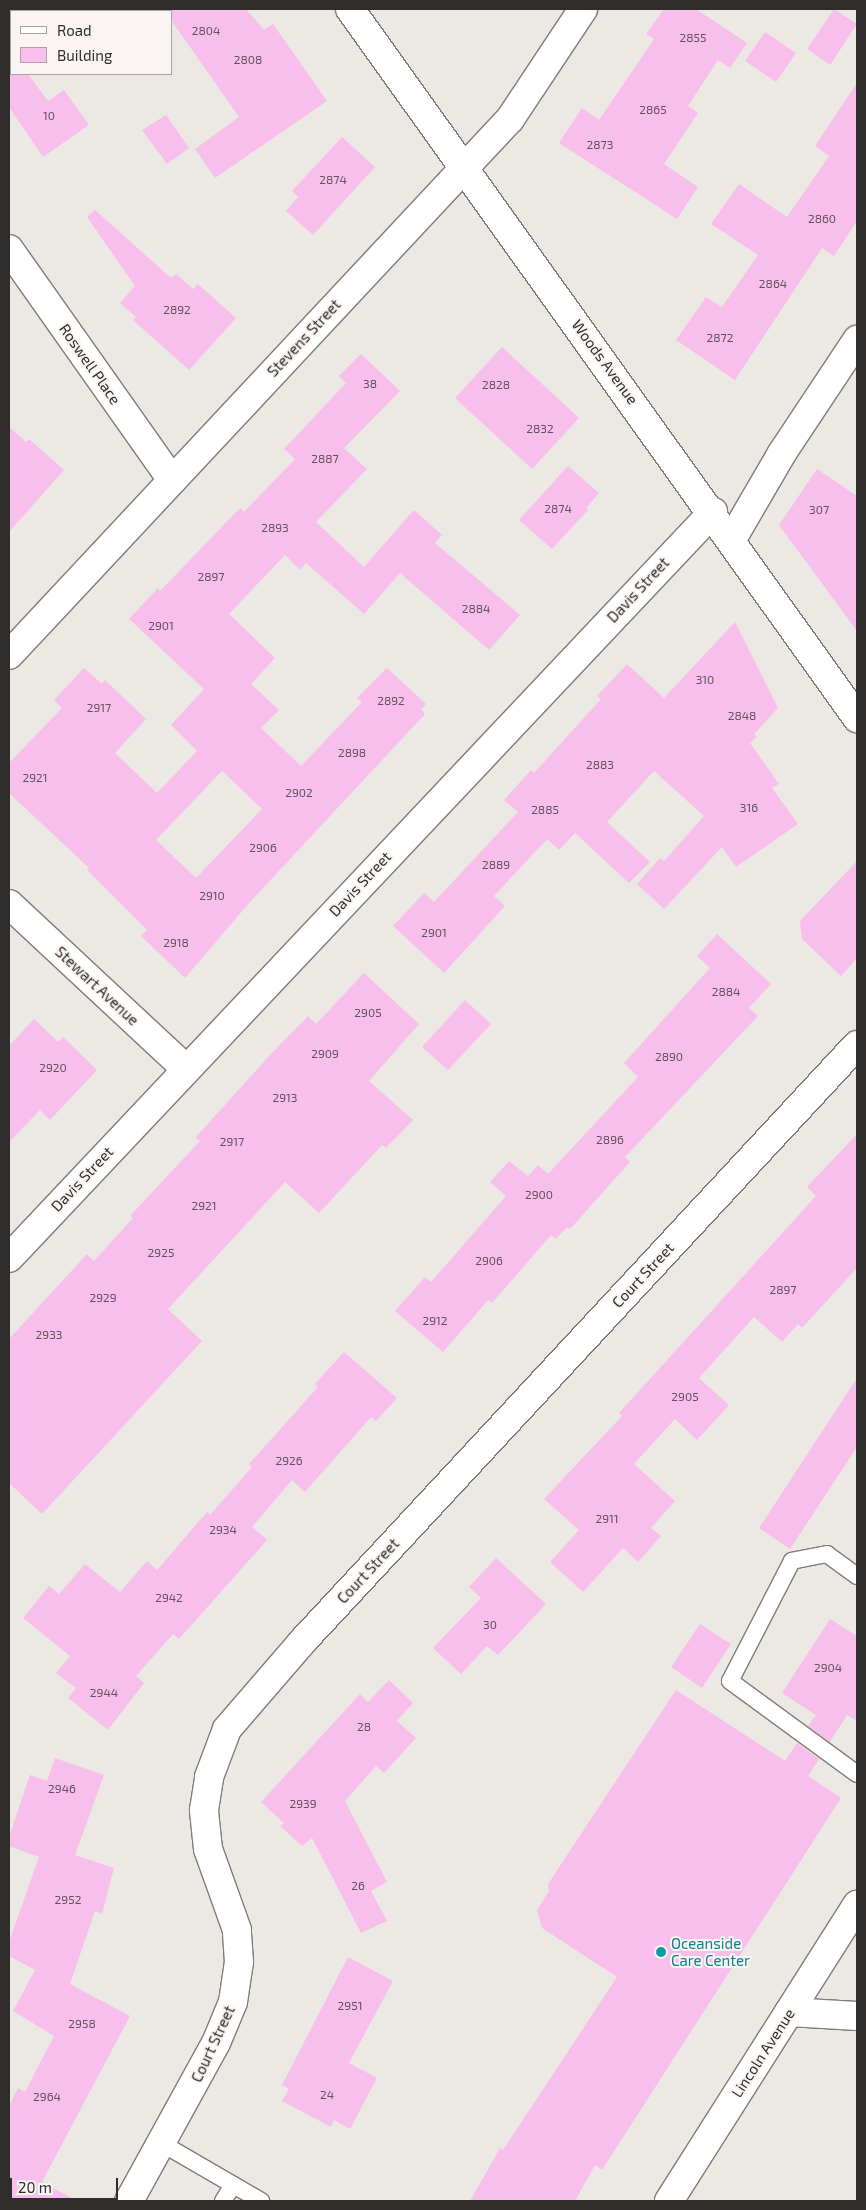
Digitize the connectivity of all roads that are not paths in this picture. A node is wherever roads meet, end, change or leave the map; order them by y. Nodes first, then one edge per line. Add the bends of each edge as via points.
1 (350, 9) edge
2 (583, 9) edge
3 (464, 165) junction
4 (9, 249) edge
5 (857, 340) edge
6 (172, 480) junction
7 (713, 512) junction
8 (732, 539) junction
9 (9, 655) edge
10 (857, 718) edge
11 (9, 904) edge
12 (857, 1045) edge
13 (185, 1068) junction
14 (9, 1258) edge
15 (857, 1576) edge
16 (857, 1774) edge
17 (857, 1905) edge
18 (789, 2012) junction
19 (857, 2016) edge
20 (161, 2143) junction
21 (233, 2185) junction
22 (129, 2201) edge
23 (223, 2201) edge
24 (261, 2201) edge
25 (669, 2201) edge

1 - 3 street, Woods Avenue
2 - 3 street, Stevens Street via 510,119
3 - 6 street, Stevens Street
3 - 7 street, Woods Avenue
4 - 6 street, Roswell Place
5 - 8 street via 782,454
6 - 9 street, Stevens Street
7 - 8 street, Woods Avenue
7 - 13 street, Davis Street
8 - 10 street, Woods Avenue
11 - 13 street, Stewart Avenue
12 - 20 street, Court Street via 302,1642 227,1729 209,1776 204,1810 208,1849 237,1930 239,1962 233,2002 216,2043
13 - 14 street, Davis Street
15 - 16 lane via 827,1554 792,1561 730,1681
17 - 18 street, Lincoln Avenue
18 - 19 street
18 - 25 street, Lincoln Avenue
20 - 21 lane
20 - 22 street, Court Street
21 - 23 lane
21 - 24 lane

